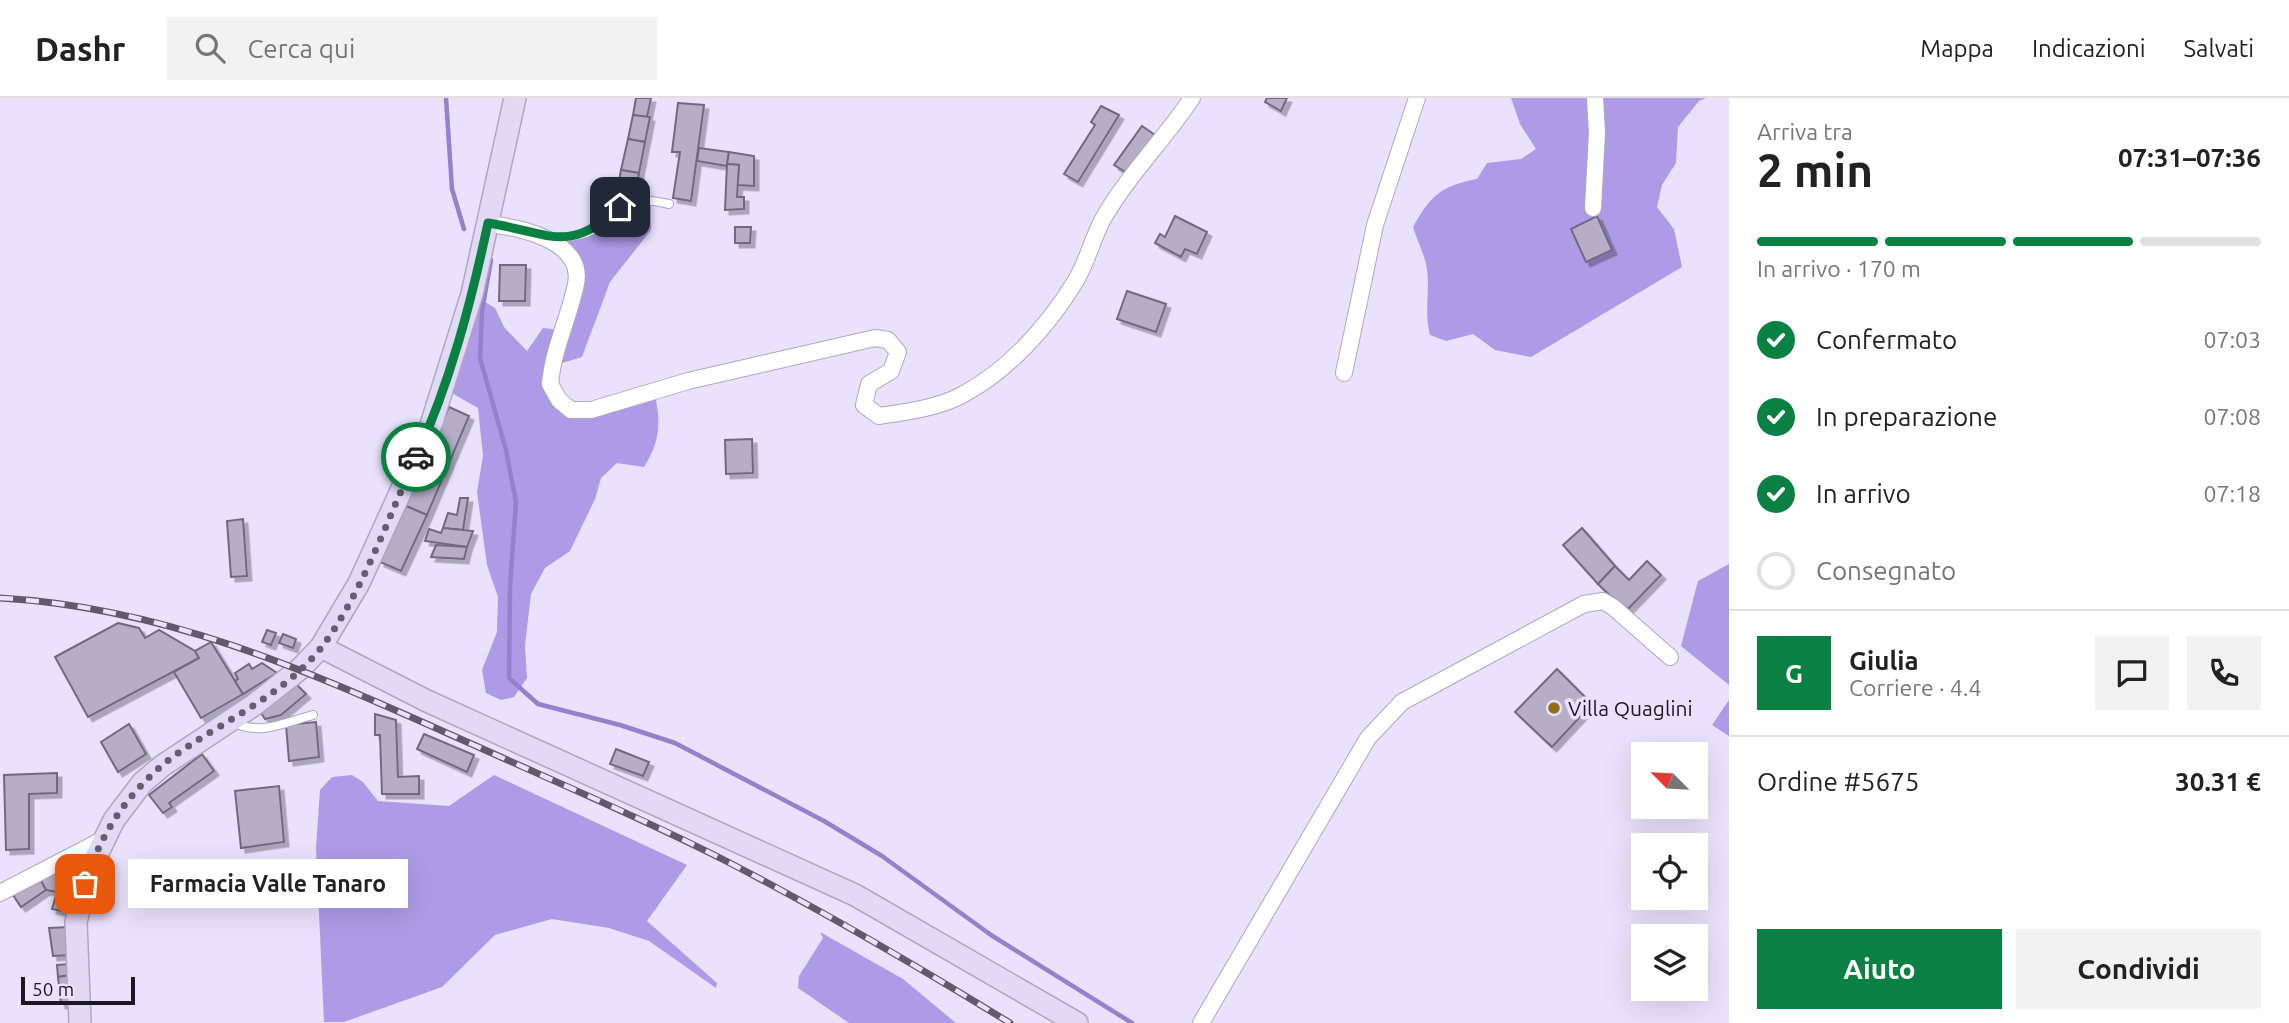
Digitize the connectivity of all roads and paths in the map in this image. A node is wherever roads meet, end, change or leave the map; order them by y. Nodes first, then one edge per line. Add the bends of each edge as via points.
1 (515, 98) edge
2 (1192, 98) edge
3 (1417, 98) edge
4 (1595, 98) edge
5 (669, 204) dead end
6 (1593, 208) dead end
7 (488, 223) junction
8 (547, 238) junction
9 (1344, 373) dead end
10 (321, 647) junction
11 (1670, 657) dead end
12 (313, 715) dead end
13 (229, 721) junction
14 (102, 840) junction
15 (0, 893) edge
16 (80, 1023) edge
17 (1077, 1023) edge
18 (1201, 1023) edge

1 - 7 street
2 - 8 street via 1133,172 1102,220 1076,281 1018,354 962,395 909,412 879,416 864,405 869,384 891,371 898,352 888,340 875,338 688,381 591,410 571,410 550,384 576,282 575,268 567,254
3 - 9 street via 1375,225
4 - 6 street
5 - 8 lane via 632,202 620,207 603,225
7 - 8 street
7 - 10 street via 472,295 431,425 359,583
10 - 13 street via 279,687
10 - 17 street via 427,701 855,895
11 - 18 street via 1613,607 1603,601 1584,604 1402,702 1368,738
12 - 13 lane via 263,730 248,730
13 - 14 street via 142,783
14 - 15 street
14 - 16 street via 76,922

